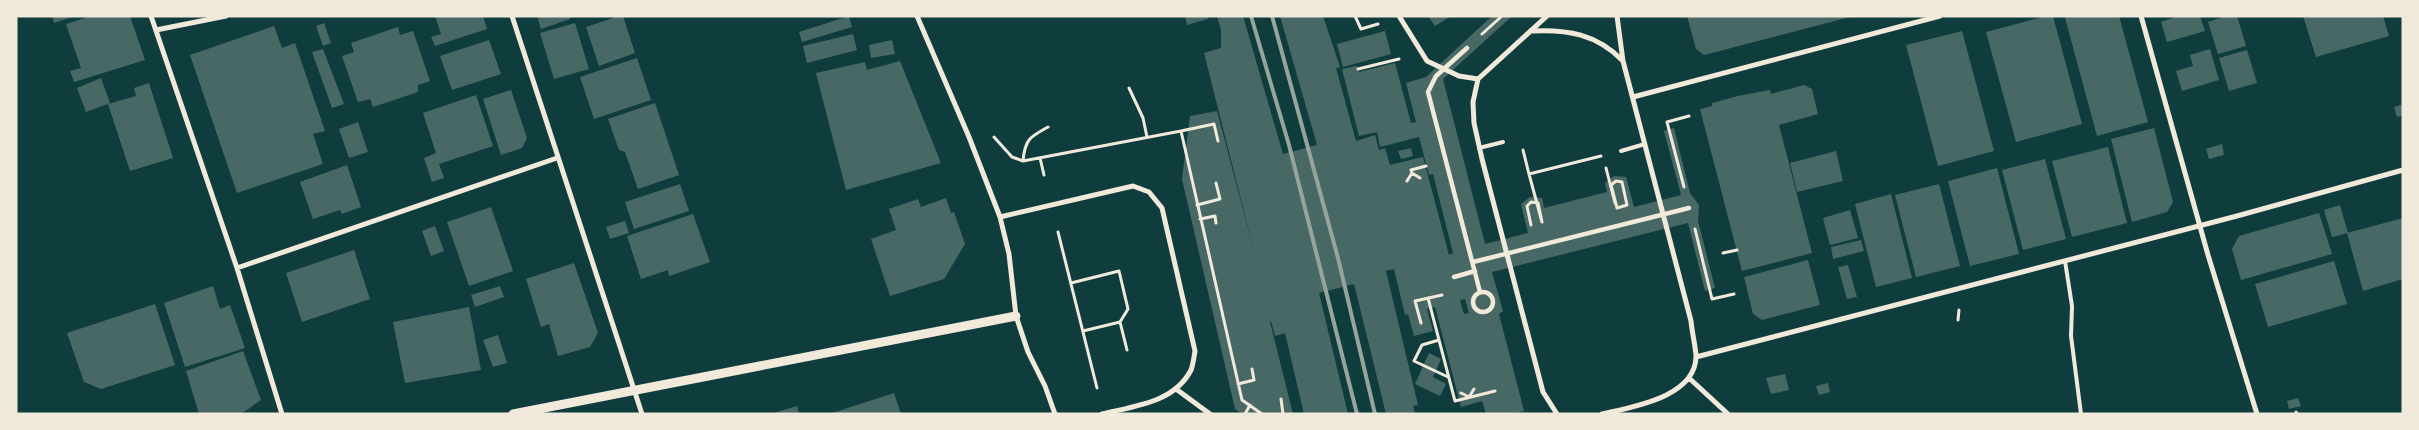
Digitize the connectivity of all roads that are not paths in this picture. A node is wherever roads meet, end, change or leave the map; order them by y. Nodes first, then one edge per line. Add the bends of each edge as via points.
1 (151, 16) edge
2 (226, 16) edge
3 (512, 16) edge
4 (916, 16) edge
5 (1399, 16) edge
6 (1547, 16) edge
7 (1617, 16) edge
8 (1940, 16) edge
9 (2141, 16) edge
10 (156, 30) junction
11 (1531, 31) junction
12 (1467, 48) dead end
13 (1623, 62) junction
14 (1478, 79) junction
15 (1633, 98) junction
16 (1502, 142) road end
17 (1645, 144) junction
18 (1480, 148) junction
19 (1621, 151) dead end
20 (557, 158) junction
21 (2403, 170) edge
22 (1689, 208) dead end
23 (1000, 218) junction
24 (2200, 225) junction
25 (2065, 261) junction
26 (1473, 262) junction
27 (237, 268) junction
28 (1475, 271) junction
29 (1454, 277) dead end
30 (1480, 292) junction
31 (1016, 316) junction
32 (1696, 357) junction
33 (1689, 378) junction
34 (1176, 389) junction
35 (635, 390) junction
36 (282, 414) edge
37 (513, 414) edge
38 (642, 414) edge
39 (1056, 414) edge
40 (1102, 414) edge
41 (1210, 414) edge
42 (1557, 414) edge
43 (1602, 414) edge
44 (1728, 414) edge
45 (2081, 414) edge
46 (2257, 414) edge

1 - 10 street
2 - 10 street
3 - 20 street
4 - 23 street
5 - 14 street via 1427,61 1459,76
6 - 11 street
7 - 13 street
8 - 15 street
9 - 24 street
10 - 27 street
11 - 13 street via 1555,30 1594,39 1610,48
11 - 14 street
12 - 26 street via 1436,76 1428,92
13 - 15 street
14 - 18 street via 1473,102
15 - 17 street
16 - 18 lane
17 - 19 lane
17 - 32 street via 1690,321
18 - 42 street via 1543,392
20 - 27 street
20 - 35 street
21 - 24 street
22 - 26 street
23 - 31 street via 1010,254
23 - 34 street via 1133,186 1149,192 1162,208 1195,351 1191,370
24 - 25 street
24 - 46 street
25 - 32 street
25 - 45 lane
26 - 28 street
27 - 36 street
28 - 29 street
28 - 30 street
30 - 30 street via 1486,292 1493,299 1492,306 1485,312 1474,306 1474,296
31 - 35 street
31 - 39 street
32 - 33 street
33 - 43 street via 1656,401
33 - 44 street
34 - 40 street via 1157,401
34 - 41 street
35 - 37 street
35 - 38 street

